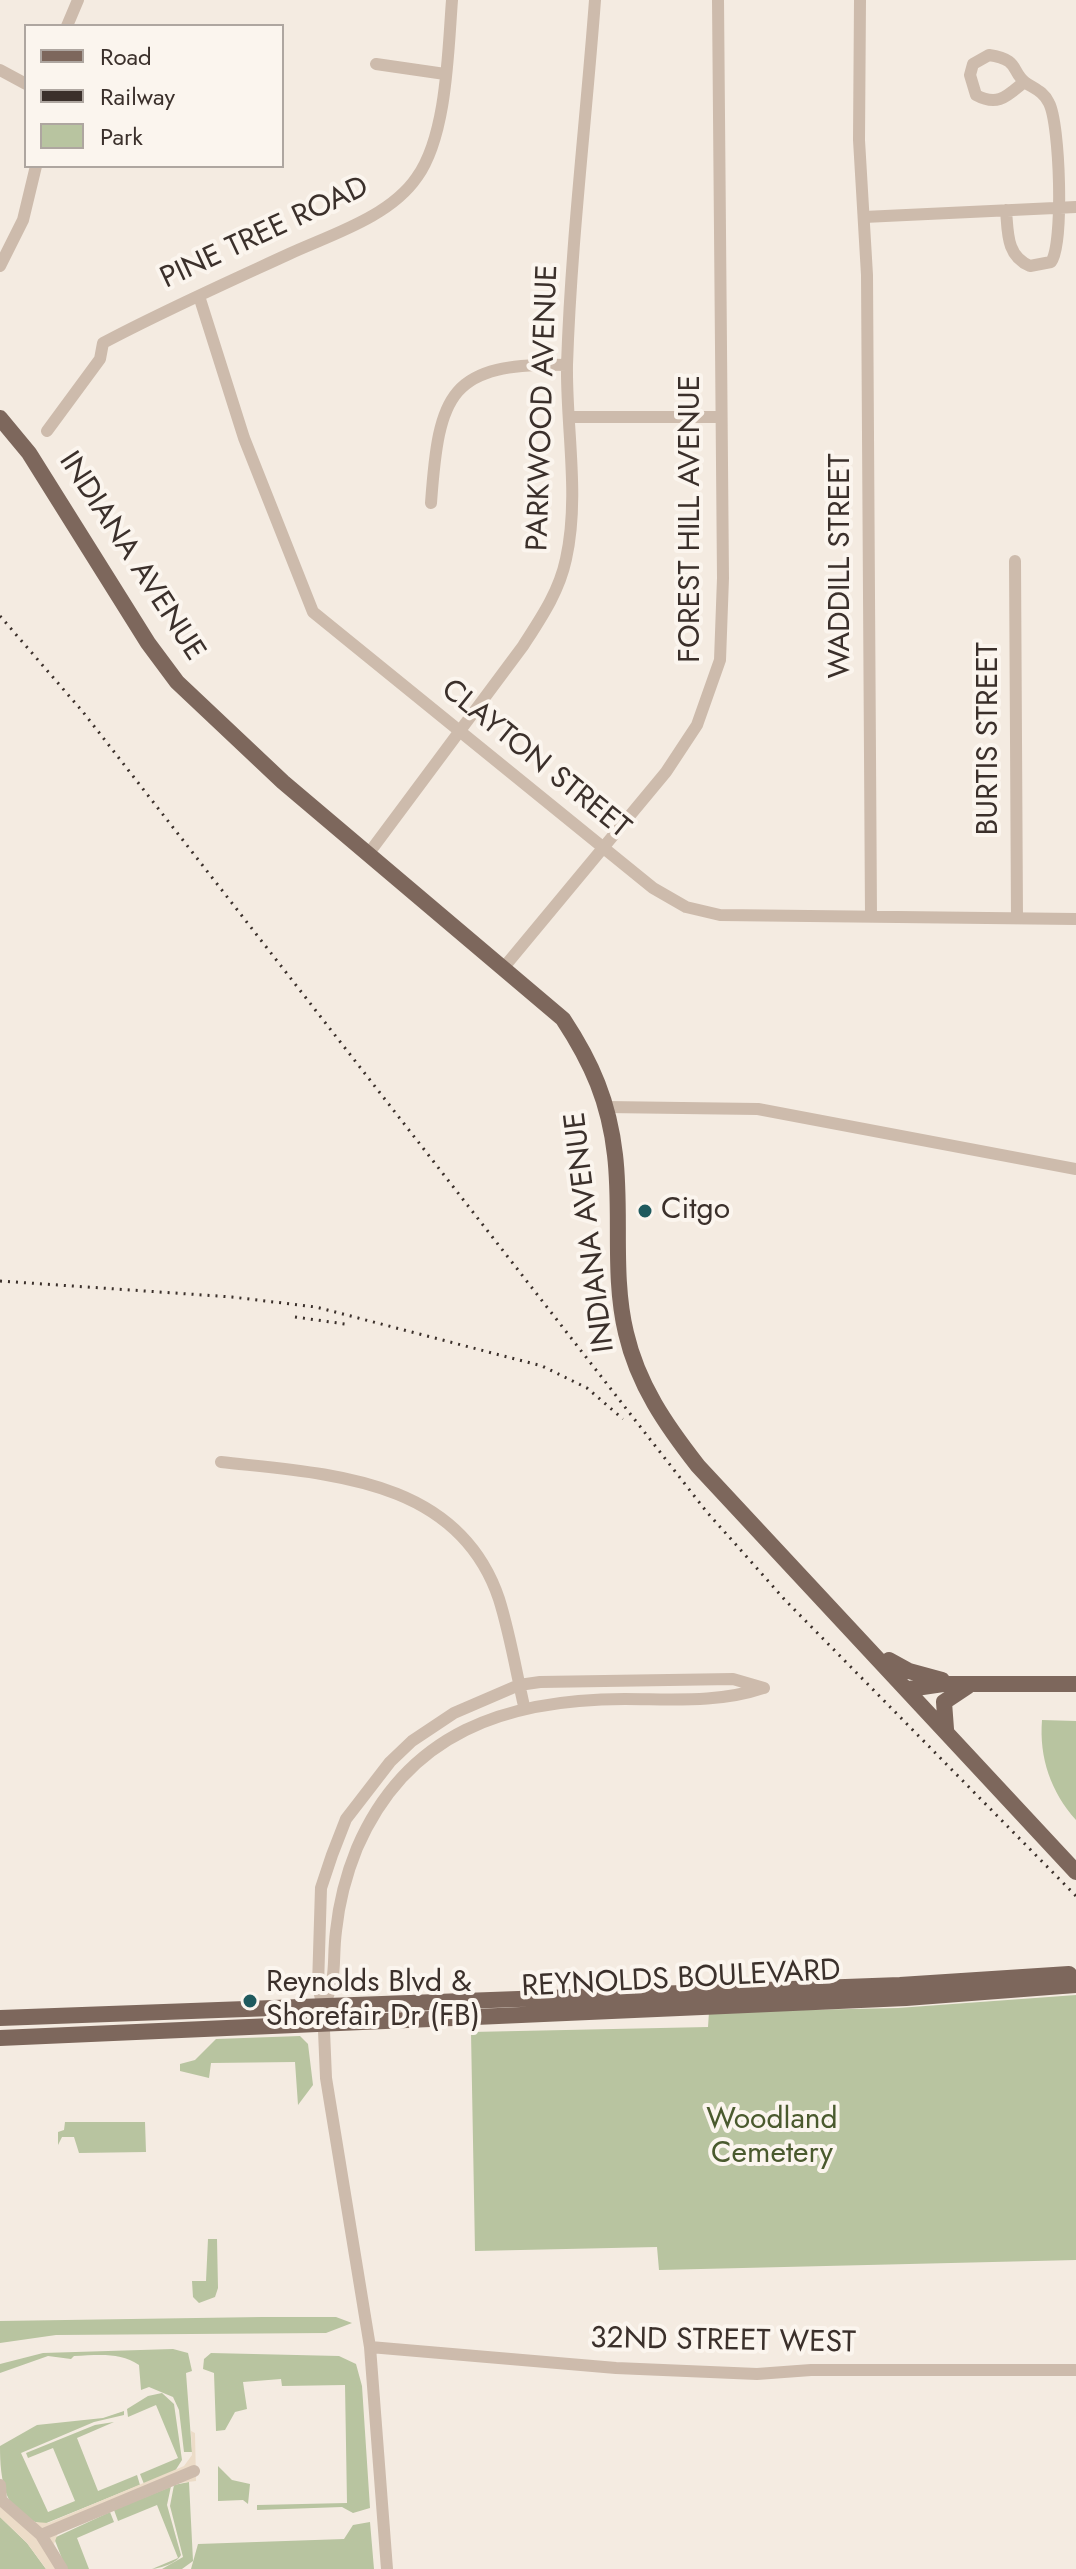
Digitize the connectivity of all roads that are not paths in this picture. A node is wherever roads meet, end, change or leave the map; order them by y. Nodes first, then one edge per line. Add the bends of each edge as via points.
1 (78, 0) edge
2 (452, 0) edge
3 (595, 0) edge
4 (718, 0) edge
5 (860, 0) edge
6 (68, 24) edge
7 (376, 64) dead end
8 (0, 70) edge
9 (445, 74) junction
10 (1024, 82) junction
11 (24, 83) edge
12 (36, 168) edge
13 (1059, 207) junction
14 (1076, 207) edge
15 (1006, 210) junction
16 (864, 217) junction
17 (0, 266) edge
18 (199, 296) junction
19 (567, 365) junction
20 (569, 417) junction
21 (719, 417) junction
22 (0, 418) edge
23 (47, 431) dead end
24 (431, 503) dead end
25 (1015, 561) dead end
26 (459, 733) junction
27 (601, 848) junction
28 (369, 853) junction
29 (871, 915) junction
30 (1017, 918) junction
31 (1076, 919) edge
32 (505, 966) junction
33 (606, 1107) junction
34 (1076, 1169) edge
35 (221, 1462) dead end
36 (865, 1643) junction
37 (965, 1684) junction
38 (1076, 1684) edge
39 (519, 1685) junction
40 (909, 1689) junction
41 (524, 1706) junction
42 (946, 1730) junction
43 (1076, 1872) edge
44 (1076, 1974) edge
45 (1076, 1985) edge
46 (323, 2007) junction
47 (0, 2018) edge
48 (323, 2026) junction
49 (0, 2038) edge
50 (370, 2347) junction
51 (1076, 2370) edge
52 (194, 2471) dead end
53 (0, 2485) edge
54 (0, 2500) edge
55 (41, 2535) junction
56 (62, 2569) edge
57 (387, 2569) edge

1 - 6 street
2 - 9 street, PINE TREE ROAD
3 - 19 street, PARKWOOD AVENUE
4 - 21 street, FOREST HILL AVENUE
5 - 16 street, WADDILL STREET
7 - 9 street
8 - 11 street
9 - 18 street, PINE TREE ROAD via 430,151 406,192 350,225
10 - 10 street via 1016,66 989,55 973,64 970,75 976,95 988,101 1002,100
10 - 13 street via 1046,97 1053,112
12 - 17 street via 23,220
13 - 14 street
13 - 15 street
13 - 15 street via 1056,255 1039,266 1015,257
15 - 16 street
16 - 29 street, WADDILL STREET
18 - 23 street, PINE TREE ROAD via 103,343 100,359
18 - 26 street, CLAYTON STREET via 244,438 313,612
19 - 20 street, PARKWOOD AVENUE
19 - 24 street via 496,368 456,393 441,423
20 - 21 street
20 - 26 street, PARKWOOD AVENUE via 569,535 561,578 544,613
21 - 27 street, FOREST HILL AVENUE via 723,634 715,681 686,744
22 - 28 main road, INDIANA AVENUE via 29,453 177,682 283,782
25 - 30 street, BURTIS STREET
26 - 27 street, CLAYTON STREET
26 - 28 street, PARKWOOD AVENUE
27 - 29 street, CLAYTON STREET via 675,902 703,913
27 - 32 street, FOREST HILL AVENUE
28 - 32 main road, INDIANA AVENUE
29 - 30 street, CLAYTON STREET
30 - 31 street, CLAYTON STREET
32 - 33 main road, INDIANA AVENUE via 563,1019 590,1061
33 - 34 street via 758,1109
33 - 36 main road, INDIANA AVENUE via 615,1156 621,1301 640,1378 665,1424 698,1466
35 - 39 street via 363,1480 408,1496 435,1514 466,1541 487,1574
36 - 37 main road via 904,1669
36 - 40 main road, INDIANA AVENUE
37 - 38 main road
37 - 40 main road
37 - 42 main road via 946,1699
39 - 41 street
39 - 41 street via 733,1679 764,1688 733,1698 599,1699
39 - 46 street via 454,1713 412,1741 346,1819 321,1888 318,1986
40 - 42 main road, INDIANA AVENUE
41 - 46 street via 494,1715 448,1740 393,1789 371,1821 339,1902 334,1985
42 - 43 main road, INDIANA AVENUE
44 - 46 main road, REYNOLDS BOULEVARD
45 - 48 main road, REYNOLDS BOULEVARD
46 - 47 main road, REYNOLDS BOULEVARD
46 - 48 street
48 - 49 main road, REYNOLDS BOULEVARD
48 - 50 street via 326,2078
50 - 51 street, 32ND STREET WEST via 757,2374
50 - 57 street
52 - 55 street
53 - 54 street
54 - 55 street
55 - 56 street

